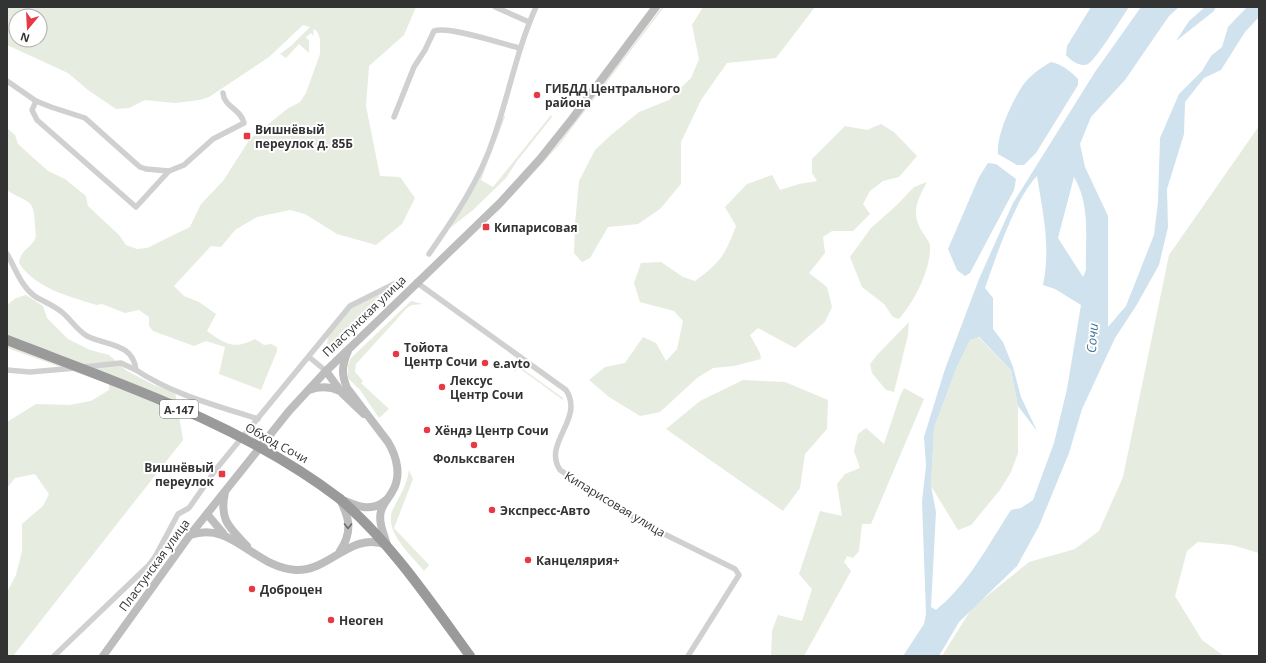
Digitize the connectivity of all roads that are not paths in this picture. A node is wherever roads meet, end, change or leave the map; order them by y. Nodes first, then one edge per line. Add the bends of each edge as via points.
1 (496, 7) edge
2 (536, 7) edge
3 (656, 7) edge
4 (529, 22) junction
5 (519, 48) junction
6 (7, 81) edge
7 (223, 93) dead end
8 (36, 101) junction
9 (394, 118) dead end
10 (170, 171) junction
11 (7, 254) edge
12 (429, 254) dead end
13 (398, 282) dead end
14 (416, 282) junction
15 (7, 340) edge
16 (348, 348) junction
17 (309, 357) junction
18 (7, 370) edge
19 (136, 370) junction
20 (326, 371) junction
21 (345, 390) junction
22 (307, 391) junction
23 (258, 419) junction
24 (226, 490) junction
25 (340, 499) junction
26 (387, 499) junction
27 (206, 514) junction
28 (227, 532) junction
29 (190, 535) junction
30 (387, 546) junction
31 (340, 552) junction
32 (54, 656) edge
33 (103, 656) edge
34 (470, 656) edge
35 (688, 656) edge

1 - 4 street
2 - 4 street
3 - 14 main road, Пластунская улица via 540,159 500,203
4 - 5 street
5 - 9 street via 465,33 444,29 434,31 414,67
5 - 12 street via 487,156 456,213
6 - 8 street
7 - 10 street via 226,102 241,113 244,123 213,139 184,165
8 - 10 street via 85,118 140,167
8 - 10 street via 32,110 37,120 136,207
11 - 19 street via 28,290 60,310 87,336 128,352 135,359
13 - 17 street via 350,306
14 - 16 main road, Пластунская улица
14 - 35 street, Кипарисовая улица via 566,390 572,402 570,417 555,452 560,470 642,523 735,570 739,575
15 - 25 highway, Обход Сочи / А-147, bridge via 135,390 236,435 292,464
16 - 20 main road, Пластунская улица
16 - 21 main road, А-147 via 342,366
17 - 20 street
17 - 23 street
18 - 19 street via 40,371 121,363
19 - 23 street via 175,392
20 - 21 main road, А-147
20 - 22 main road, Пластунская улица
21 - 22 main road via 322,386
21 - 26 main road, А-147 via 370,418 393,451 398,468 396,484
22 - 24 main road, Пластунская улица
23 - 32 street via 217,468 189,508 178,514 149,565
24 - 27 main road, Пластунская улица
24 - 28 main road via 223,510
25 - 26 main road, А-147 via 364,508 372,508
25 - 30 highway, Обход Сочи / А-147
25 -> 31 main road via 347,514 349,528
26 - 30 main road, А-147 via 380,516
27 - 28 main road
27 - 29 main road, Пластунская улица
28 - 29 main road via 208,531
28 - 31 main road via 273,564 297,570 319,565
29 - 33 main road, Пластунская улица
30 - 31 main road via 365,542 349,546
30 - 34 highway, Обход Сочи / А-147

